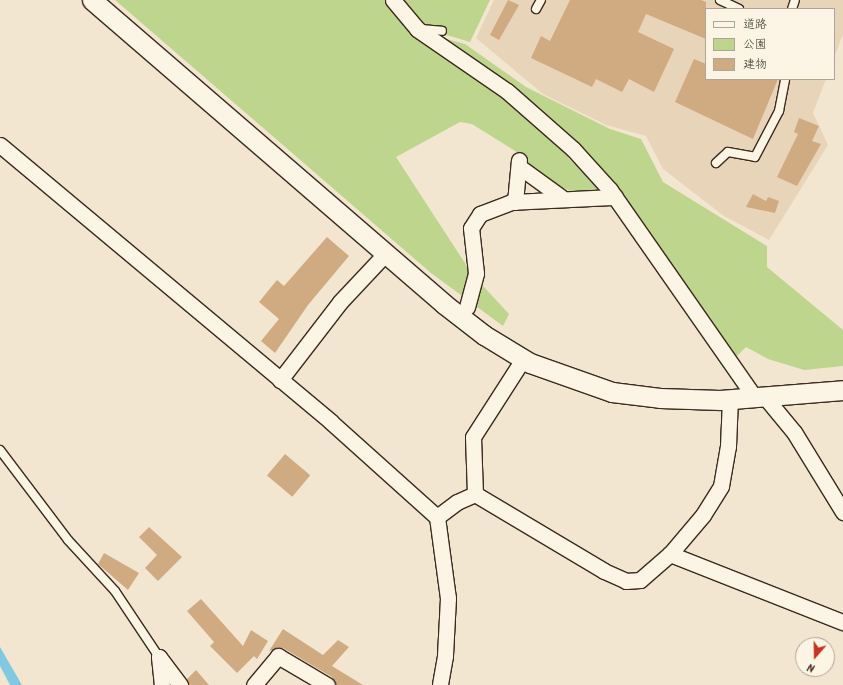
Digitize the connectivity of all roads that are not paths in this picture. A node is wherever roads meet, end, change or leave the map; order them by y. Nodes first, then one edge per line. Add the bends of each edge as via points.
1 (92, 0) edge
2 (393, 0) edge
3 (541, 0) edge
4 (720, 0) edge
5 (737, 8) edge
6 (536, 9) dead end
7 (416, 28) junction
8 (442, 31) dead end
9 (787, 80) edge
10 (0, 145) edge
11 (716, 163) dead end
12 (561, 197) junction
13 (615, 197) junction
14 (515, 202) junction
15 (386, 253) junction
16 (466, 308) dead end
17 (523, 359) junction
18 (280, 380) junction
19 (843, 390) edge
20 (760, 398) junction
21 (730, 399) junction
22 (0, 450) edge
23 (475, 494) junction
24 (843, 512) edge
25 (437, 517) junction
26 (670, 554) junction
27 (843, 622) edge
28 (159, 656) junction
29 (162, 685) edge
30 (180, 685) edge
31 (254, 685) edge
32 (326, 685) edge
33 (440, 685) edge

1 - 15 street
2 - 7 street
3 - 6 lane
4 - 5 lane
7 - 8 lane
7 - 13 street via 507,91 573,149
9 - 11 lane via 779,111 755,157 728,152
10 - 18 street
12 - 13 street
12 - 14 street
12 - 14 street via 520,164
13 - 20 street
14 - 16 street via 486,209 474,220 471,234 476,273
15 - 17 street via 484,335
15 - 18 street via 340,302
17 - 21 street via 612,392 660,398
17 - 23 street via 473,437
18 - 25 street
19 - 20 street
20 - 21 street
20 - 24 street via 794,432
21 - 26 street via 728,446 721,486 703,515
22 - 28 lane via 68,540 115,591
23 - 25 street via 457,502
23 - 26 street via 626,581 640,580
25 - 33 street via 448,598 445,656
26 - 27 street
28 - 29 street
28 - 30 street
31 - 32 street via 278,656

